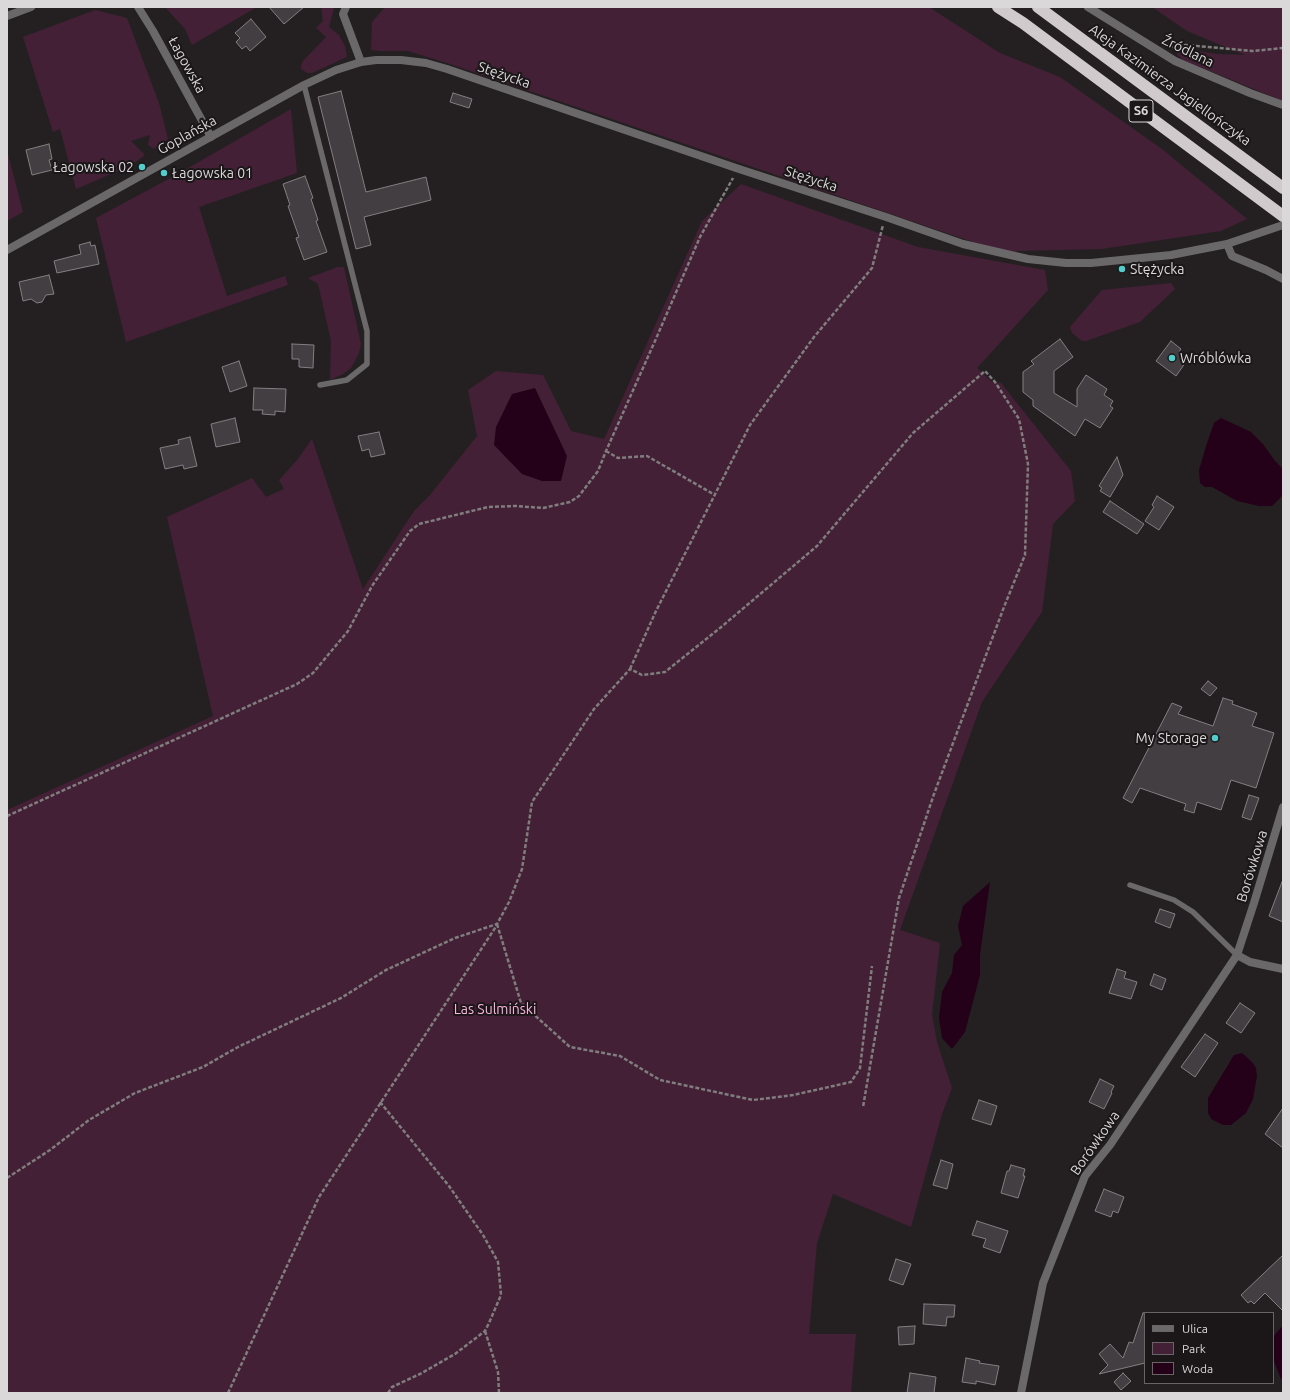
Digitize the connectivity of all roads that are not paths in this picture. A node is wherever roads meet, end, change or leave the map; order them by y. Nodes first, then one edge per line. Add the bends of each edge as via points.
1 (31, 7) edge
2 (138, 7) edge
3 (346, 7) edge
4 (998, 7) edge
5 (1038, 7) edge
6 (1088, 7) edge
7 (7, 16) edge
8 (361, 62) junction
9 (304, 85) junction
10 (1283, 105) edge
11 (211, 137) junction
12 (1283, 188) edge
13 (1283, 216) edge
14 (1283, 225) edge
15 (1226, 244) junction
16 (7, 250) edge
17 (1283, 279) edge
18 (320, 385) dead end
19 (1283, 807) edge
20 (1130, 885) dead end
21 (1237, 955) junction
22 (1283, 969) edge
23 (1021, 1393) edge

1 - 7 street
2 - 11 street, Łagowska
3 - 8 street via 343,14
4 - 13 highway, S6
5 - 12 highway, Aleja Kazimierza Jagiellończyka / S6
6 - 10 street, Źródlana via 1175,61
8 - 9 street, Goplańska
8 - 15 street, Stężycka via 401,60 447,69 963,244 1028,259 1066,263 1149,258
9 - 11 street, Goplańska
9 - 18 lane via 367,331 367,364 347,380
11 - 16 street, Goplańska
14 - 15 street, Stężycka
15 - 17 street via 1232,256
19 - 21 street, Borówkowa
20 - 21 lane via 1174,900 1193,912
21 - 22 street via 1250,962
21 - 23 street, Borówkowa via 1110,1145 1085,1176 1043,1283

